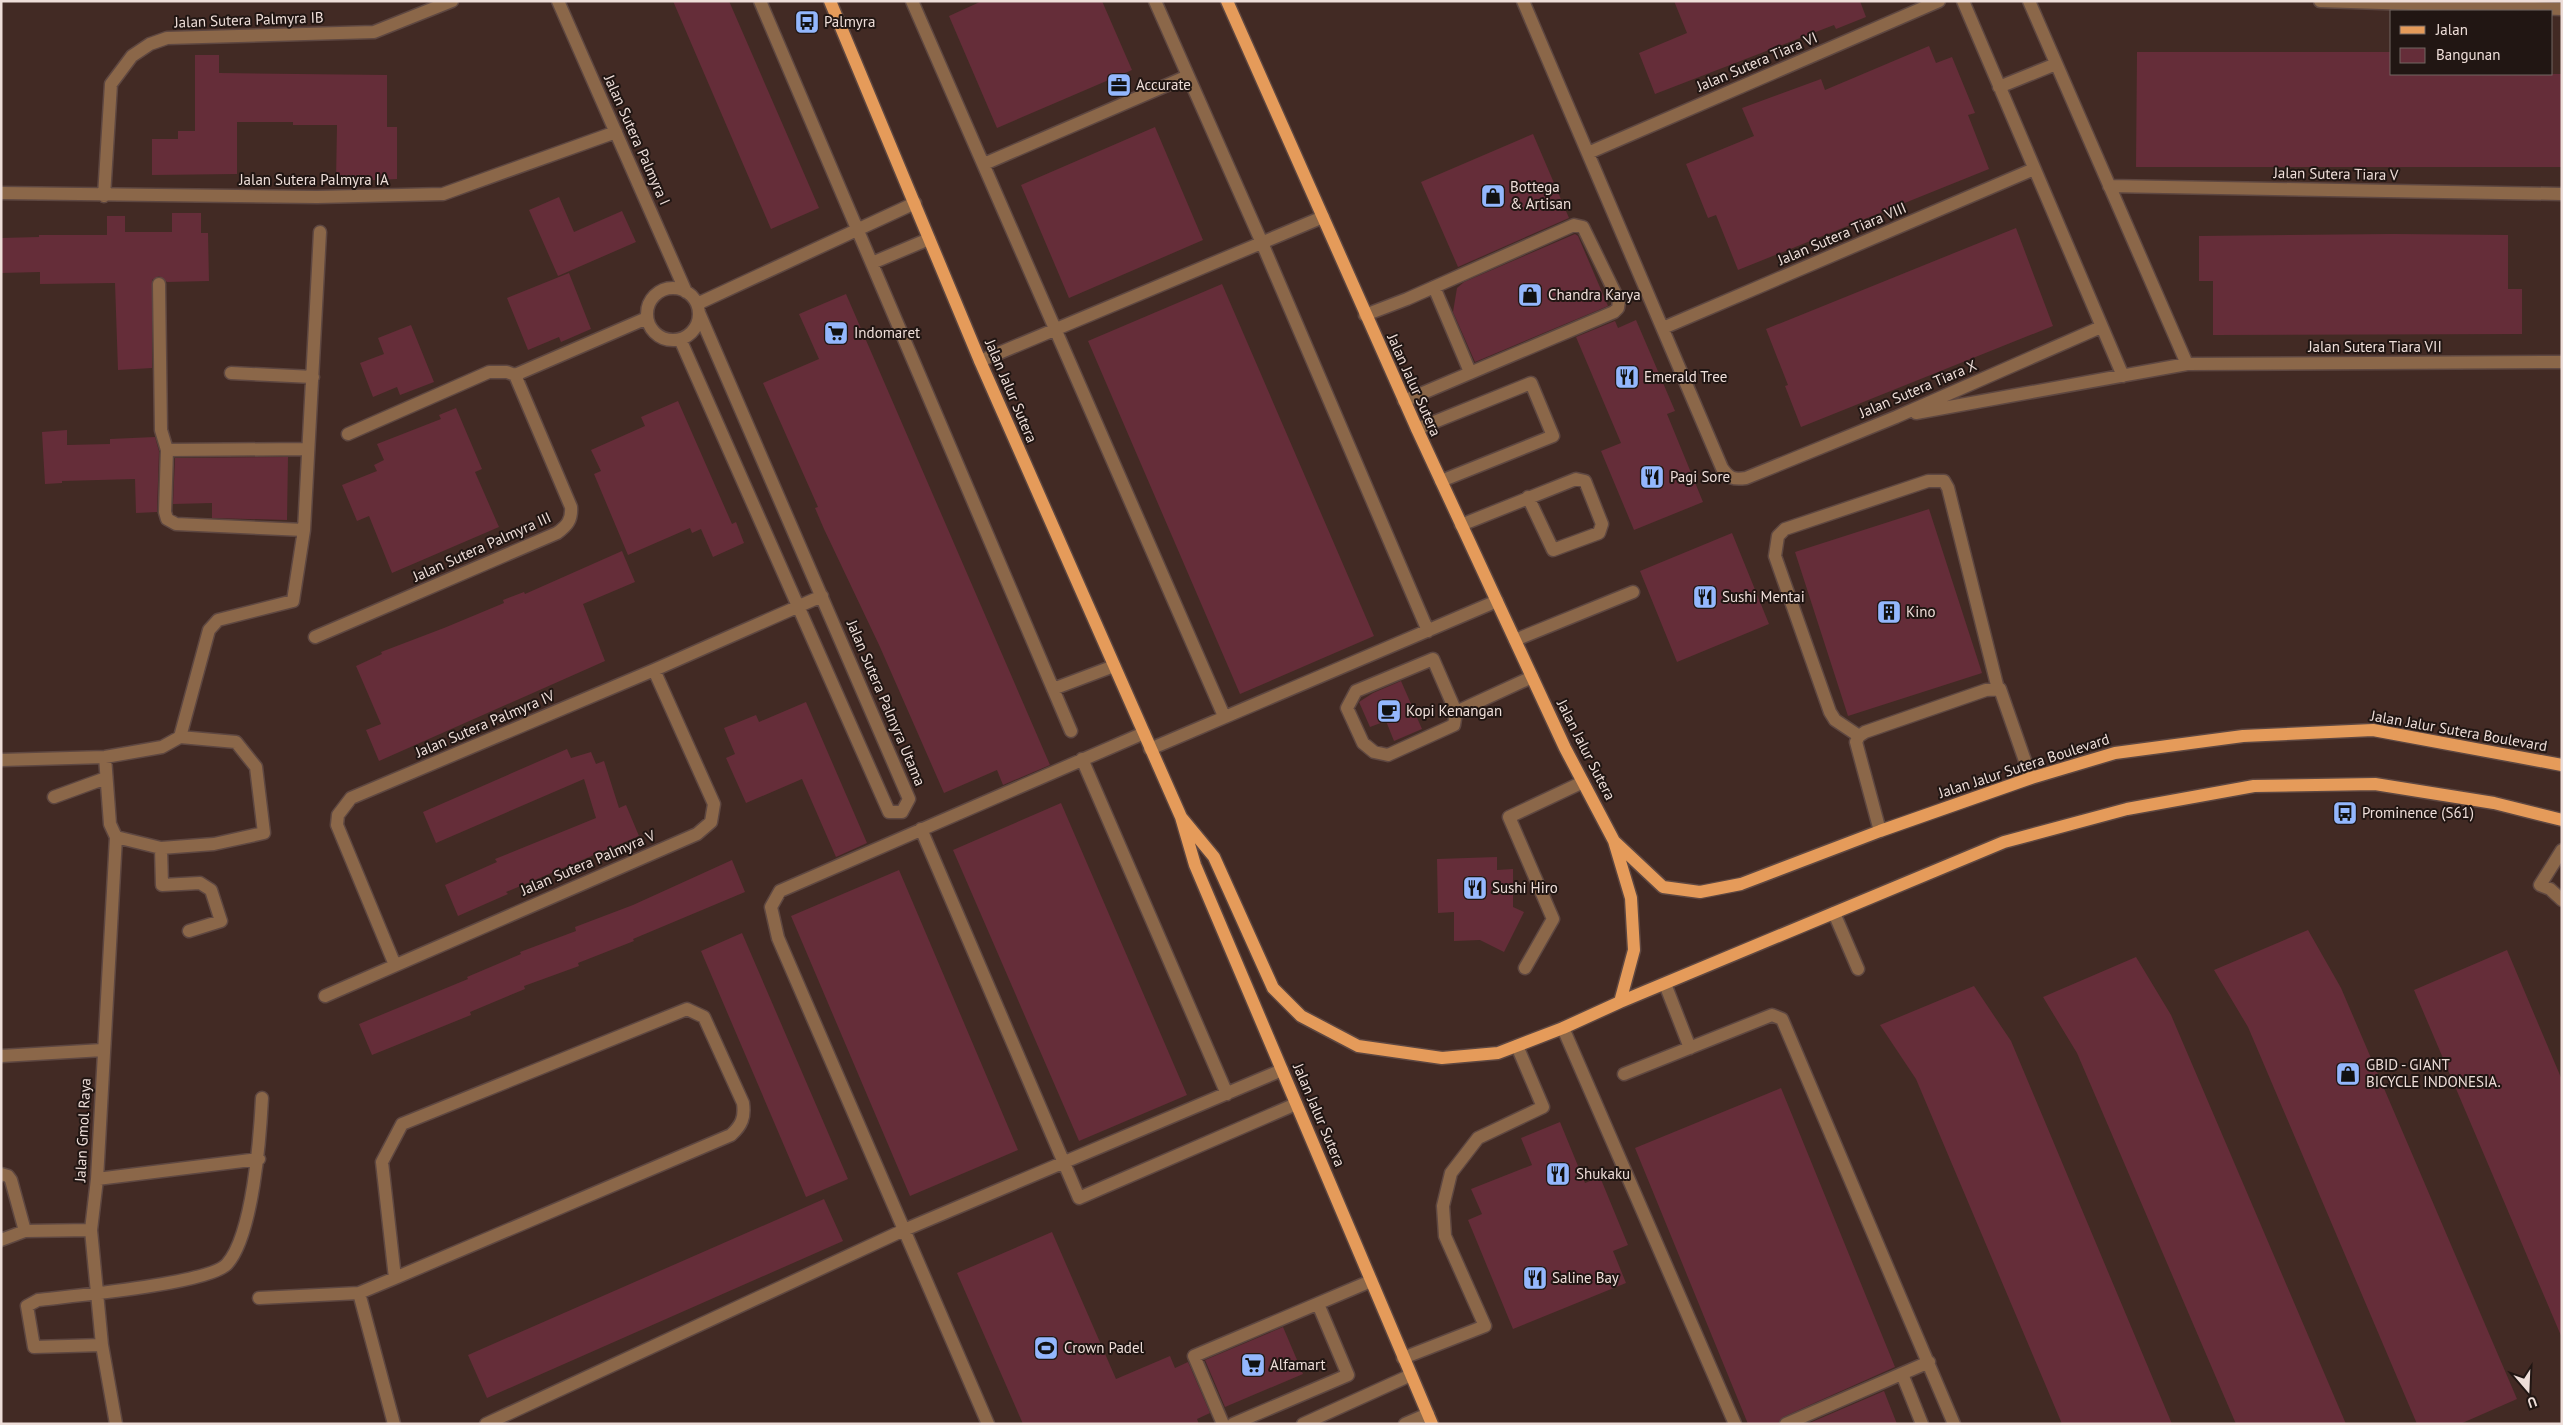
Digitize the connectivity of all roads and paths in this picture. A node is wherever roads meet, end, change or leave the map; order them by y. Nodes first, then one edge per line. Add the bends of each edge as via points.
1 (452, 1) edge
2 (558, 1) edge
3 (760, 1) edge
4 (830, 1) edge
5 (912, 1) edge
6 (1155, 1) edge
7 (1227, 1) edge
8 (1523, 1) edge
9 (1939, 1) edge
10 (1963, 1) edge
11 (2029, 1) edge
12 (2320, 1) edge
13 (1921, 4) edge
14 (2562, 9) edge
15 (2056, 64) junction
16 (1188, 76) junction
17 (2000, 87) junction
18 (616, 132) junction
19 (1588, 153) junction
20 (984, 164) junction
21 (2034, 169) junction
22 (2109, 186) junction
23 (1, 194) edge
24 (2562, 194) edge
25 (104, 196) junction
26 (915, 203) junction
27 (1323, 217) junction
28 (858, 230) junction
29 (320, 232) dead end
30 (929, 239) junction
31 (1262, 243) junction
32 (872, 263) junction
33 (159, 284) dead end
34 (1434, 287) junction
35 (686, 292) junction
36 (698, 309) junction
37 (1365, 315) junction
38 (647, 318) junction
39 (2101, 327) junction
40 (1662, 328) junction
41 (1056, 329) junction
42 (680, 339) junction
43 (980, 361) junction
44 (2562, 362) edge
45 (2187, 364) junction
46 (1470, 372) junction
47 (231, 374) dead end
48 (515, 375) junction
49 (2123, 376) junction
50 (313, 377) junction
51 (1404, 401) junction
52 (1896, 417) junction
53 (1416, 429) junction
54 (348, 434) dead end
55 (308, 449) junction
56 (167, 450) junction
57 (1441, 482) junction
58 (1528, 498) junction
59 (1461, 525) junction
60 (304, 530) junction
61 (1633, 592) dead end
62 (822, 596) junction
63 (1497, 601) junction
64 (798, 607) junction
65 (1428, 632) junction
66 (315, 638) dead end
67 (1516, 640) junction
68 (1114, 666) junction
69 (654, 670) junction
70 (1532, 677) junction
71 (1998, 689) junction
72 (1054, 690) junction
73 (1456, 712) junction
74 (1224, 716) junction
75 (1071, 731) dead end
76 (1144, 733) junction
77 (1859, 736) junction
78 (180, 737) junction
79 (1150, 748) junction
80 (105, 758) junction
81 (1082, 759) junction
82 (1, 760) edge
83 (2562, 765) edge
84 (106, 778) junction
85 (2031, 778) junction
86 (1583, 782) junction
87 (54, 796) dead end
88 (1181, 817) junction
89 (2562, 820) edge
90 (921, 829) junction
91 (1880, 831) junction
92 (116, 837) junction
93 (1614, 841) junction
94 (161, 848) junction
95 (2562, 850) edge
96 (2562, 900) edge
97 (1834, 913) junction
98 (189, 931) dead end
99 (395, 965) junction
100 (1526, 968) dead end
101 (1858, 970) dead end
102 (1665, 984) junction
103 (325, 996) dead end
104 (1620, 1002) junction
105 (1563, 1028) junction
106 (1517, 1046) junction
107 (1690, 1048) junction
108 (104, 1050) junction
109 (1, 1056) edge
110 (1282, 1070) junction
111 (1624, 1074) dead end
112 (1227, 1094) junction
113 (262, 1098) dead end
114 (1296, 1104) junction
115 (258, 1159) junction
116 (1065, 1163) junction
117 (1, 1174) edge
118 (97, 1179) junction
119 (91, 1230) junction
120 (904, 1230) junction
121 (25, 1231) junction
122 (1, 1240) edge
123 (396, 1278) junction
124 (1371, 1281) junction
125 (98, 1292) junction
126 (359, 1293) junction
127 (259, 1298) dead end
128 (1318, 1304) junction
129 (102, 1345) junction
130 (1403, 1358) junction
131 (1929, 1362) junction
132 (1902, 1374) junction
133 (1411, 1376) junction
134 (507, 1419) edge
135 (1430, 1419) edge
136 (116, 1424) edge
137 (394, 1424) edge
138 (486, 1424) edge
139 (988, 1424) edge
140 (1223, 1424) edge
141 (1233, 1424) edge
142 (1303, 1424) edge
143 (1405, 1424) edge
144 (1735, 1424) edge
145 (1786, 1424) edge
146 (1922, 1424) edge
147 (1954, 1424) edge

1 - 25 street, Jalan Sutera Palmyra IB via 374,32 168,38 150,44 132,56 111,84
2 - 18 street, Jalan Sutera Palmyra I
3 - 28 street
4 - 26 main road, Jalan Jalur Sutera
5 - 20 street
6 - 16 street
7 - 27 main road, Jalan Jalur Sutera
8 - 19 street
9 - 13 street, Jalan Sutera Tiara VI
10 - 17 street
11 - 15 street
12 - 14 street
13 - 19 street, Jalan Sutera Tiara VI
15 - 17 street
15 - 22 street
16 - 20 street
16 - 31 street
17 - 21 street
18 - 25 street, Jalan Sutera Palmyra IA via 443,194
18 - 35 street, Jalan Sutera Palmyra I
19 - 40 street
20 - 41 street
21 - 39 street
21 - 40 street, Jalan Sutera Tiara VIII
22 - 24 street, Jalan Sutera Tiara V
22 - 45 street
23 - 25 street, Jalan Sutera Palmyra IA
26 - 28 street
26 - 30 main road, Jalan Jalur Sutera
27 - 31 street
27 - 37 main road, Jalan Jalur Sutera
28 - 32 street
28 - 36 street
29 - 50 street
30 - 32 street
30 - 43 main road, Jalan Jalur Sutera
31 - 41 street
31 - 65 street
32 - 72 street
33 - 56 street via 161,430
34 - 37 street
34 - 46 street
34 - 46 street via 1578,225 1583,227 1619,301 1614,312
35 - 36 street via 693,297
35 - 38 street via 670,288 655,295
36 - 42 street via 694,329
36 - 62 street, Jalan Sutera Palmyra Utama
37 - 51 main road, Jalan Jalur Sutera
38 - 42 street via 655,333 662,338
38 - 48 street
39 - 49 street
39 - 52 street, Jalan Sutera Tiara X
40 - 52 street, Jalan Sutera Tiara X via 1722,468 1736,480
41 - 43 street
41 - 74 street
42 - 64 street, Jalan Sutera Palmyra Utama
43 - 68 main road, Jalan Jalur Sutera
44 - 45 street, Jalan Sutera Tiara VII
45 - 49 street, Jalan Sutera Tiara VII
46 - 51 street
47 - 50 street
48 - 54 street via 489,372
48 - 66 street, Jalan Sutera Palmyra III via 571,507 572,517 567,526
49 - 52 street, Jalan Sutera Tiara VII
50 - 55 street
51 - 53 main road, Jalan Jalur Sutera
53 - 57 main road, Jalan Jalur Sutera
53 - 57 street via 1531,383 1553,436
55 - 56 street
55 - 60 street
56 - 60 street via 167,519 176,524
57 - 59 main road, Jalan Jalur Sutera
58 - 58 street via 1576,479 1585,481 1602,524 1599,533 1553,550
58 - 59 street
59 - 63 main road, Jalan Jalur Sutera
60 - 78 street via 293,601 218,620 209,630
61 - 67 street
62 - 64 street, Jalan Sutera Palmyra IV
62 - 64 street, Jalan Sutera Palmyra Utama via 909,799 902,812 889,812
63 - 65 street
63 - 67 main road, Jalan Jalur Sutera
64 - 69 street, Jalan Sutera Palmyra IV
65 - 74 street
67 - 70 main road, Jalan Jalur Sutera
68 - 72 street
68 - 76 main road, Jalan Jalur Sutera
69 - 99 street, Jalan Sutera Palmyra IV via 351,798 338,815 336,825
69 - 99 street, Jalan Sutera Palmyra V via 714,804 711,822 697,834
70 - 73 street
70 - 86 main road, Jalan Jalur Sutera
71 - 77 street via 1986,690
71 - 77 street via 1944,482 1928,481 1785,529 1778,536 1775,556 1830,712 1835,720
71 - 85 street via 2006,702
72 - 75 street
73 - 73 street via 1454,725 1388,755 1374,752 1363,743 1347,708 1356,691 1433,659
74 - 79 street
76 - 79 main road, Jalan Jalur Sutera
76 - 81 street
77 - 91 street via 1856,742
78 - 80 street via 162,747
78 - 94 street via 236,742 256,767 264,833 214,844
79 - 88 main road, Jalan Jalur Sutera
80 - 82 street
80 - 84 street, Jalan Gmol Raya
81 - 90 street
81 - 112 street
83 - 85 main road, Jalan Jalur Sutera Boulevard via 2373,730 2243,736 2115,753
84 - 87 street
84 - 92 street, Jalan Gmol Raya via 110,824
85 - 91 main road, Jalan Jalur Sutera Boulevard
86 - 93 main road, Jalan Jalur Sutera
86 - 100 street via 1508,817 1553,919
88 - 106 main road, Jalan Jalur Sutera via 1214,857 1273,988 1301,1016 1358,1046 1442,1058 1498,1053
88 - 110 main road, Jalan Jalur Sutera via 1196,865
89 - 97 main road via 2494,803 2375,784 2254,786 2127,809 2004,842
90 - 116 street
90 - 120 street via 780,891 771,907 778,938
91 - 93 main road, Jalan Jalur Sutera Boulevard via 1741,884 1700,892 1663,887
92 - 94 street
92 - 108 street, Jalan Gmol Raya
93 - 104 main road, Jalan Jalur Sutera via 1631,898 1634,950
94 - 98 street via 162,884 200,883 212,890 221,921
95 - 96 street via 2540,885
97 - 101 street
97 - 102 main road
99 - 103 street, Jalan Sutera Palmyra V
102 - 104 main road
102 - 107 street
104 - 105 main road, Jalan Jalur Sutera
105 - 106 main road, Jalan Jalur Sutera
105 - 144 street
106 - 130 street via 1543,1107 1478,1138 1451,1173 1443,1206 1445,1236 1485,1326
107 - 111 street
107 - 131 street via 1772,1015 1782,1019
108 - 109 street
108 - 118 street, Jalan Gmol Raya
110 - 112 street
110 - 114 main road, Jalan Jalur Sutera
112 - 116 street
113 - 115 street
114 - 116 street via 1079,1198
114 - 124 main road, Jalan Jalur Sutera
115 - 118 street
115 - 125 street via 238,1248 226,1265 200,1277
116 - 120 street
117 - 121 street via 11,1180
118 - 119 street, Jalan Gmol Raya
119 - 121 street
119 - 125 street, Jalan Gmol Raya
120 - 134 street
120 - 139 street
121 - 122 street
123 - 123 street via 731,1135 740,1127 743,1103 704,1017 687,1009 402,1124 382,1162
123 - 126 street
124 - 128 street
124 - 130 main road, Jalan Jalur Sutera
125 - 129 street, Jalan Gmol Raya
125 - 129 street via 38,1300 26,1310 34,1347
126 - 127 street
126 - 137 street
128 - 140 street via 1194,1356
128 - 141 street via 1348,1375
129 - 136 street, Jalan Gmol Raya
130 - 133 main road, Jalan Jalur Sutera
131 - 132 street
131 - 147 street
132 - 145 street
132 - 146 street
133 - 135 main road, Jalan Jalur Sutera
133 - 142 street
134 - 138 street
135 - 143 street

